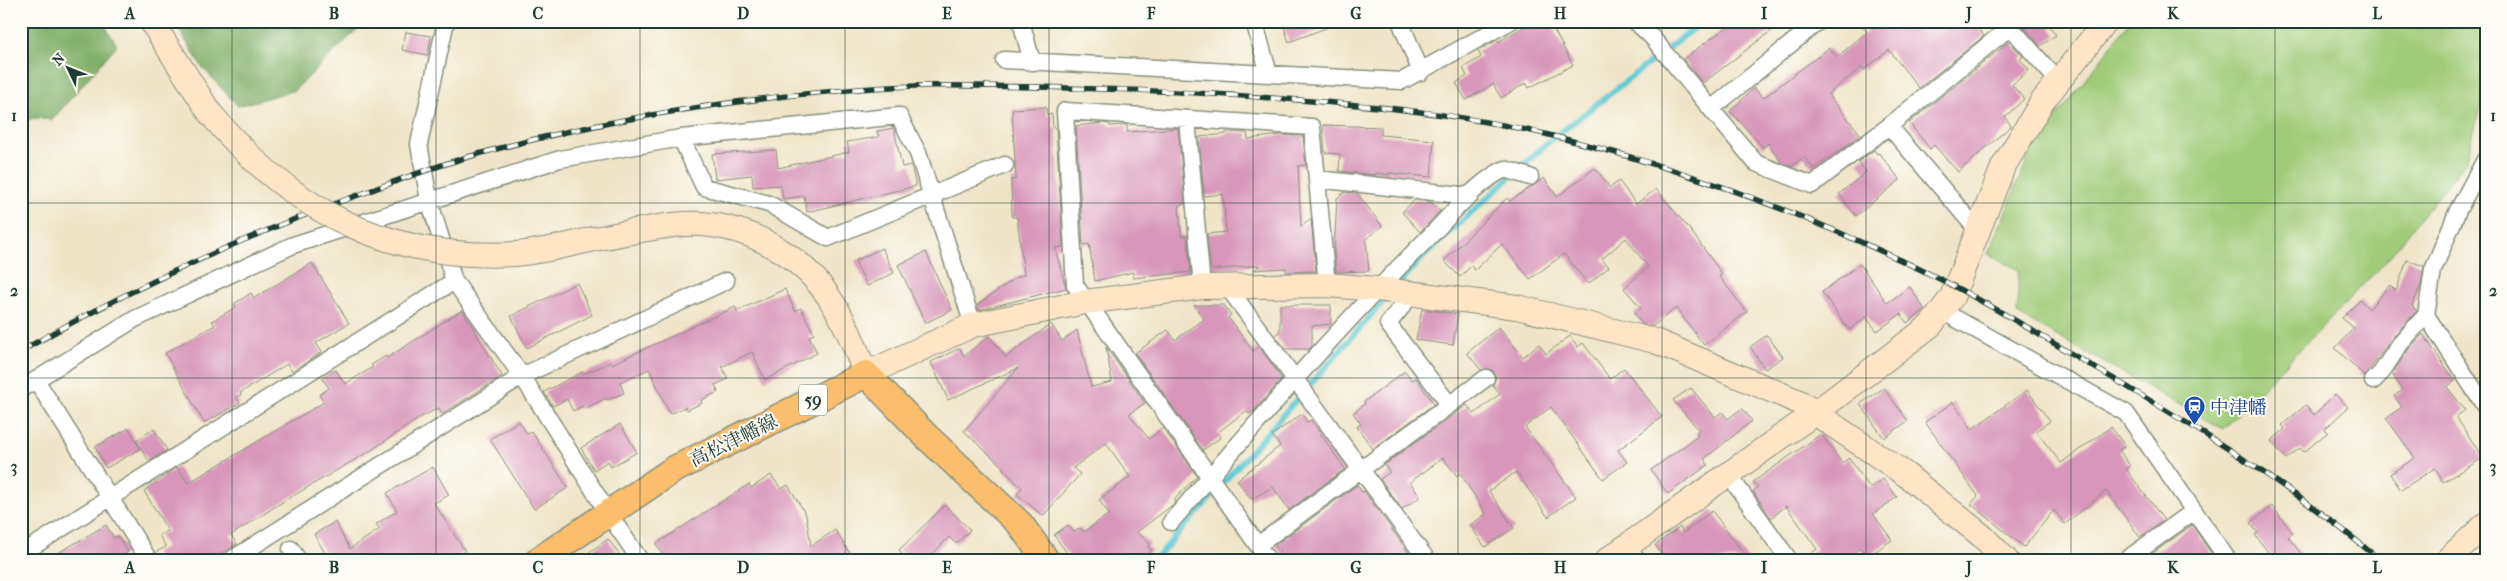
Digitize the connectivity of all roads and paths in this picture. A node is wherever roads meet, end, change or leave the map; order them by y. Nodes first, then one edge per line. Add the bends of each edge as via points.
1 (151, 21) edge
2 (446, 21) edge
3 (1021, 21) edge
4 (1254, 21) edge
5 (1400, 21) edge
6 (1511, 21) edge
7 (1635, 21) edge
8 (1819, 21) edge
9 (2106, 21) edge
10 (2008, 24) edge
11 (1004, 60) dead end
12 (1032, 62) junction
13 (1421, 72) junction
14 (1269, 74) junction
15 (2058, 81) junction
16 (1711, 109) junction
17 (1187, 119) junction
18 (1890, 126) junction
19 (680, 138) junction
20 (2485, 158) edge
21 (1005, 165) dead end
22 (1527, 176) dead end
23 (1317, 179) junction
24 (931, 194) junction
25 (1470, 196) junction
26 (429, 200) junction
27 (1979, 232) junction
28 (454, 281) junction
29 (726, 281) dead end
30 (1327, 285) junction
31 (1227, 286) junction
32 (1202, 287) junction
33 (1395, 291) junction
34 (1085, 302) junction
35 (1942, 311) junction
36 (2426, 315) junction
37 (973, 325) junction
38 (866, 374) junction
39 (522, 376) junction
40 (1486, 378) dead end
41 (36, 380) junction
42 (2373, 381) dead end
43 (1300, 388) junction
44 (21, 389) edge
45 (1449, 404) junction
46 (2486, 408) edge
47 (1816, 413) junction
48 (1360, 470) junction
49 (1728, 474) junction
50 (1212, 478) junction
51 (110, 498) junction
52 (2194, 511) junction
53 (608, 513) junction
54 (1171, 522) dead end
55 (2486, 524) edge
56 (1258, 545) junction
57 (1632, 553) edge
58 (21, 554) edge
59 (149, 560) edge
60 (231, 560) edge
61 (539, 560) edge
62 (640, 560) edge
63 (1046, 560) edge
64 (1268, 560) edge
65 (1427, 560) edge
66 (1607, 560) edge
67 (1789, 560) edge
68 (2006, 560) edge
69 (2126, 560) edge
70 (2228, 560) edge
71 (2447, 560) edge

1 - 38 street, bridge via 210,113 249,157 294,194 328,214 382,237 439,251 478,254 517,254 685,224 734,230 771,244 796,260 823,289 834,305
2 - 26 street via 420,144
3 - 12 street
4 - 14 street
5 - 13 street
6 - 13 street
7 - 16 street
8 - 16 street
9 - 15 street
10 - 15 street
10 - 18 street
11 - 12 street
12 - 14 street
13 - 14 street via 1402,81
15 - 27 street via 2003,166
16 - 18 street via 1756,164 1812,185
17 - 23 street via 1312,126
17 - 32 street
17 - 34 street via 1065,111 1075,285
18 - 27 street
19 - 24 street via 704,187 769,204 828,238
19 - 24 street via 899,116 918,153
19 - 26 street via 560,159
20 - 36 street via 2458,210 2433,270
21 - 24 street
22 - 25 street via 1507,170 1494,174
23 - 25 street
23 - 30 street
24 - 37 street
25 - 33 street
26 - 28 street
26 - 41 street via 293,245 135,319
27 - 35 street via 1952,296
28 - 39 street
28 - 51 street
29 - 39 street
30 - 31 street
30 - 33 street
31 - 32 street
31 - 43 street
32 - 34 street
33 - 43 street
33 - 45 street via 1388,324
33 - 47 street via 1517,307 1655,341 1799,402
34 - 37 street
34 - 50 street
35 - 47 street via 1931,325
35 - 52 street via 2126,413
36 - 42 street
36 - 46 street
37 - 38 street
38 - 53 main road, 高松津幡線 / 59 via 673,470
38 - 63 main road via 926,436 1020,524
39 - 53 street
39 - 60 street
40 - 45 street
41 - 44 street
41 - 51 street
43 - 48 street
43 - 50 street
45 - 48 street
47 - 49 street
47 - 68 street via 1906,474 1982,536
48 - 56 street
48 - 65 street
49 - 57 street
49 - 67 street
50 - 54 street
50 - 56 street
51 - 58 street
51 - 59 street
52 - 69 street
52 - 70 street
53 - 61 main road, 高松津幡線 / 59
53 - 62 street
55 - 71 street
56 - 64 street
57 - 66 street

